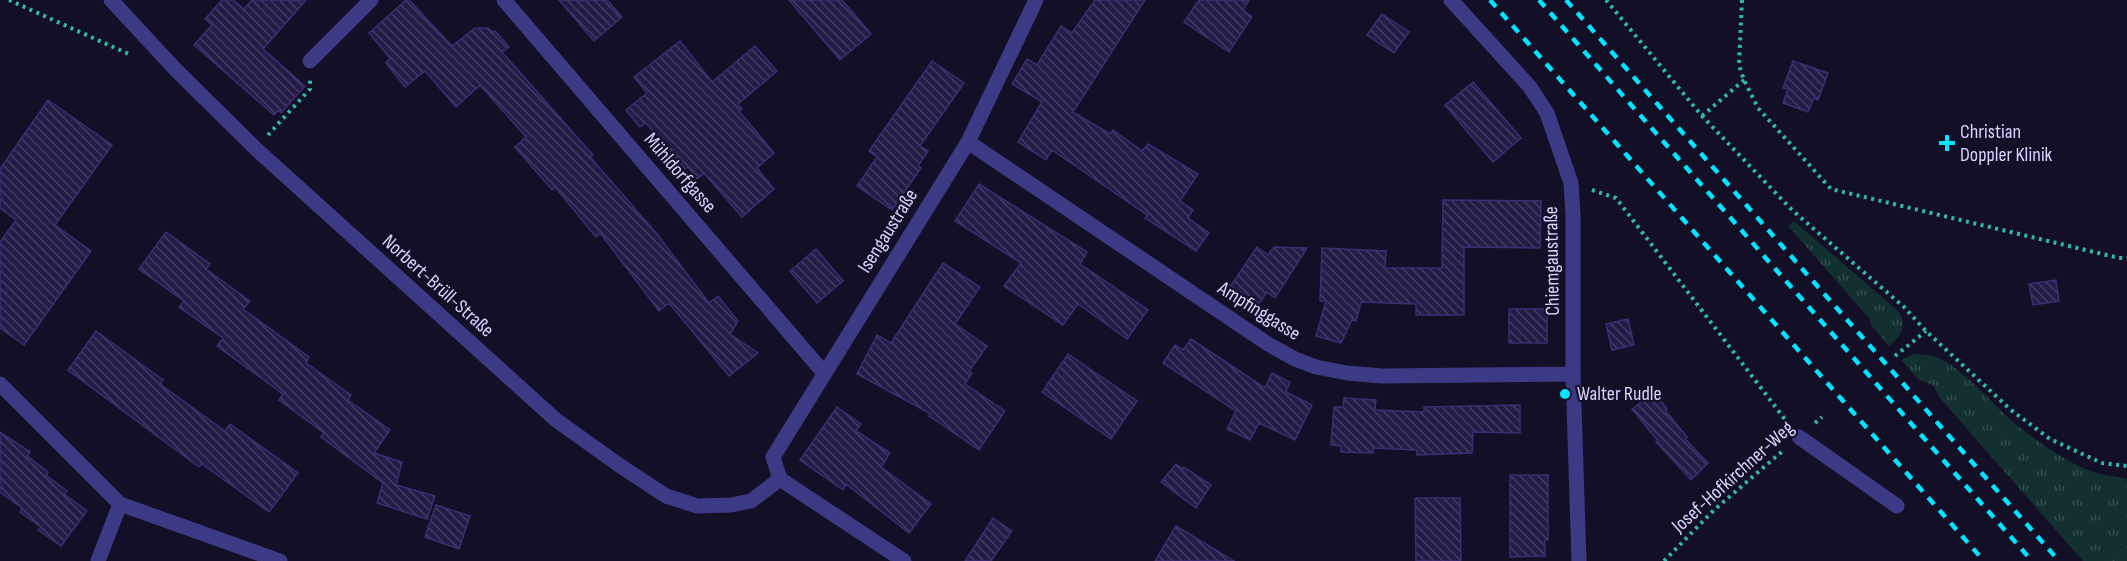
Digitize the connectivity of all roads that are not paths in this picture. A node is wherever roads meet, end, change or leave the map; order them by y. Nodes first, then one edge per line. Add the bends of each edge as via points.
1 (111, 0) edge
2 (371, 0) edge
3 (504, 0) edge
4 (1036, 0) edge
5 (1450, 0) edge
6 (310, 62) road end
7 (968, 142) junction
8 (824, 373) junction
9 (1574, 374) junction
10 (0, 384) edge
11 (1799, 437) road end
12 (780, 478) junction
13 (120, 504) junction
14 (1897, 506) dead end
15 (272, 560) edge
16 (98, 561) edge
17 (904, 561) edge
18 (1579, 561) edge

1 - 12 street, Norbert-Brüll-Straße via 256,149 556,420 666,496 697,506 751,501
2 - 6 street
3 - 8 street, Mühldorfgasse
4 - 7 street, Isengaustraße
5 - 9 street, Chiemgaustraße via 1530,87 1548,113 1571,183
7 - 8 street, Isengaustraße
7 - 9 street, Ampfinggasse via 1268,344 1306,363 1382,376
8 - 12 street, Isengaustraße via 773,457
9 - 18 street, Chiemgaustraße
10 - 13 street
11 - 14 street
12 - 17 street
13 - 15 street
13 - 16 street

